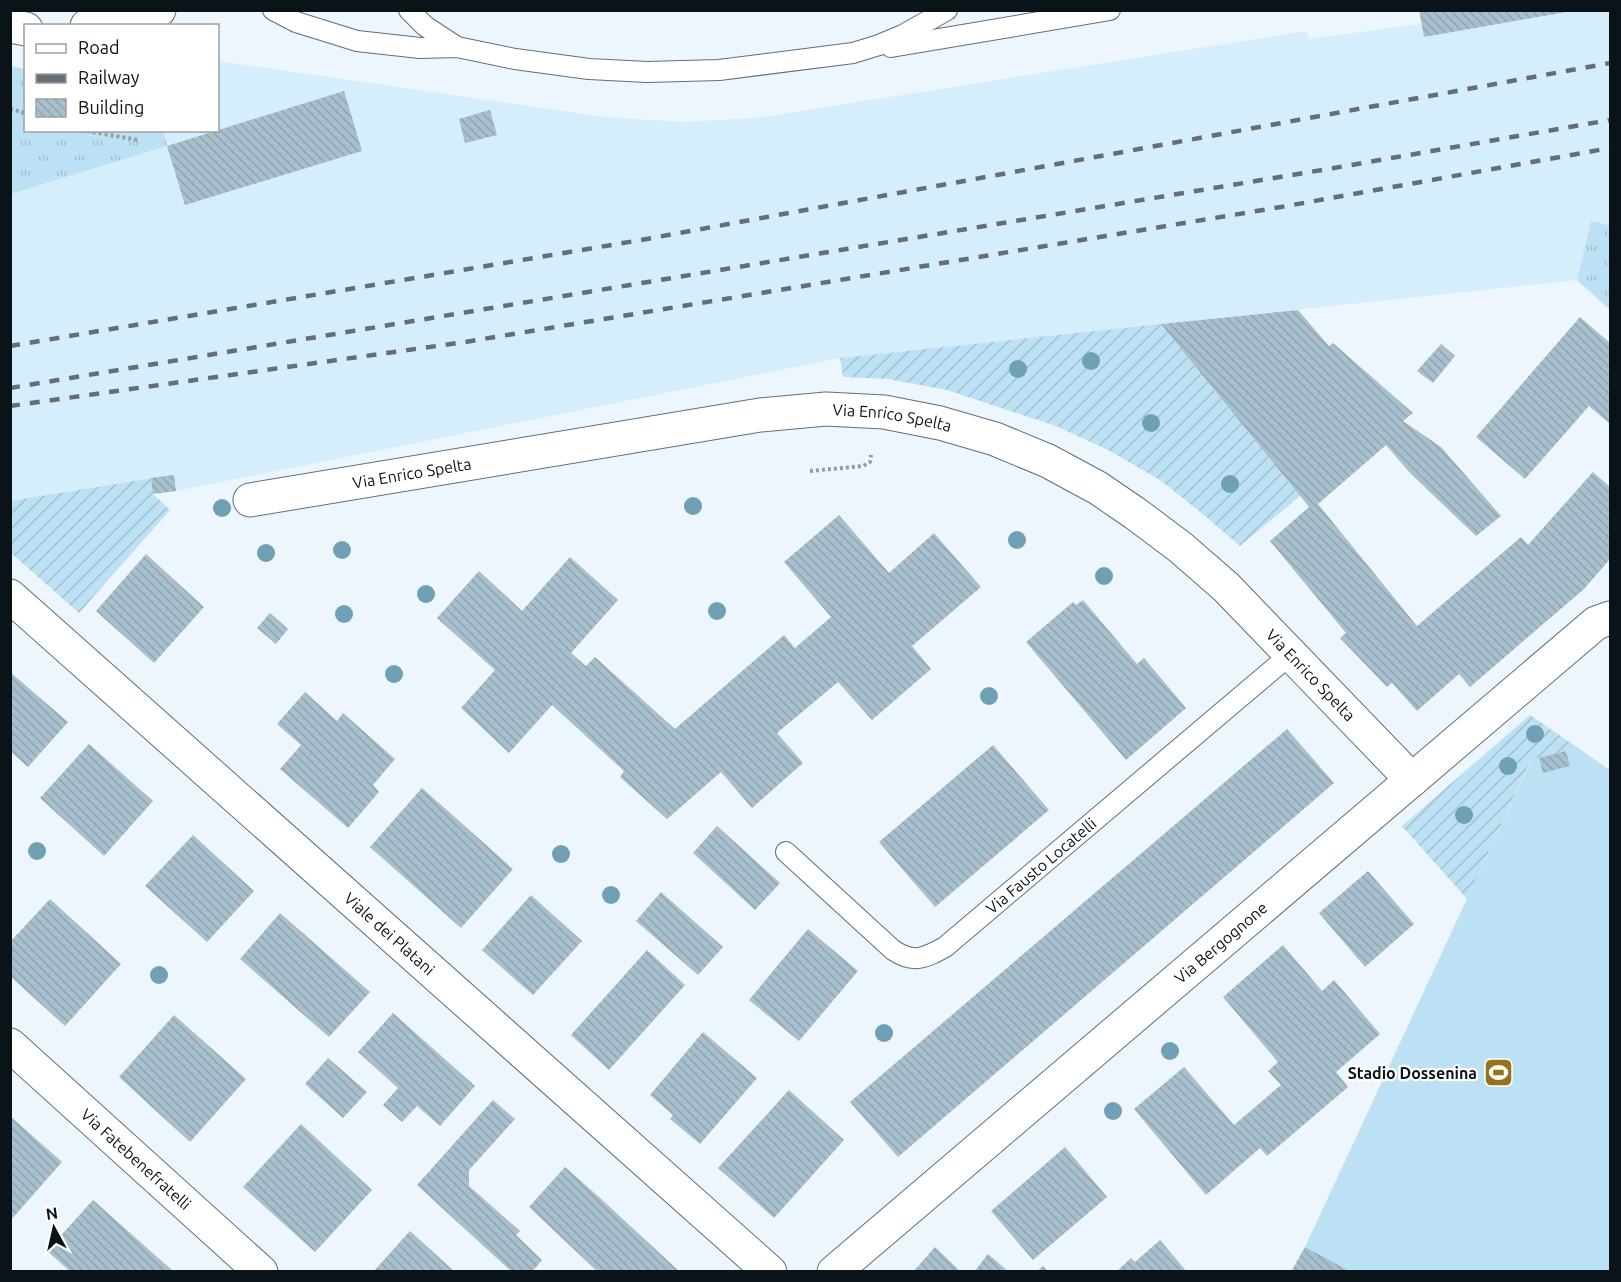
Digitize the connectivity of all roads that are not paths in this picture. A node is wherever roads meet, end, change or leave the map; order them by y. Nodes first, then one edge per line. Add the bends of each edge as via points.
1 (159, 10) edge
2 (273, 10) edge
3 (409, 10) edge
4 (947, 10) edge
5 (1110, 10) edge
6 (96, 24) edge
7 (457, 47) junction
8 (853, 53) junction
9 (250, 500) dead end
10 (10, 596) edge
11 (1611, 618) edge
12 (1291, 654) junction
13 (1412, 780) junction
14 (786, 852) dead end
15 (10, 1045) edge
16 (261, 1272) edge
17 (770, 1272) edge
18 (834, 1272) edge

1 - 6 street
2 - 7 lane via 296,22 357,41 420,48
3 - 7 lane
4 - 8 lane via 895,38
5 - 8 lane
7 - 8 lane via 589,69 647,72 719,70
9 - 12 street, Via Enrico Spelta via 760,415 826,409 884,412 995,439 1098,488 1180,547 1226,587
10 - 17 street, Viale dei Platani
11 - 13 street, Via Bergognone via 1596,623
12 - 13 street, Via Enrico Spelta
12 - 14 lane, Via Fausto Locatelli via 945,947 929,956 915,960 893,950
13 - 18 street, Via Bergognone
15 - 16 street, Via Fatebenefratelli

